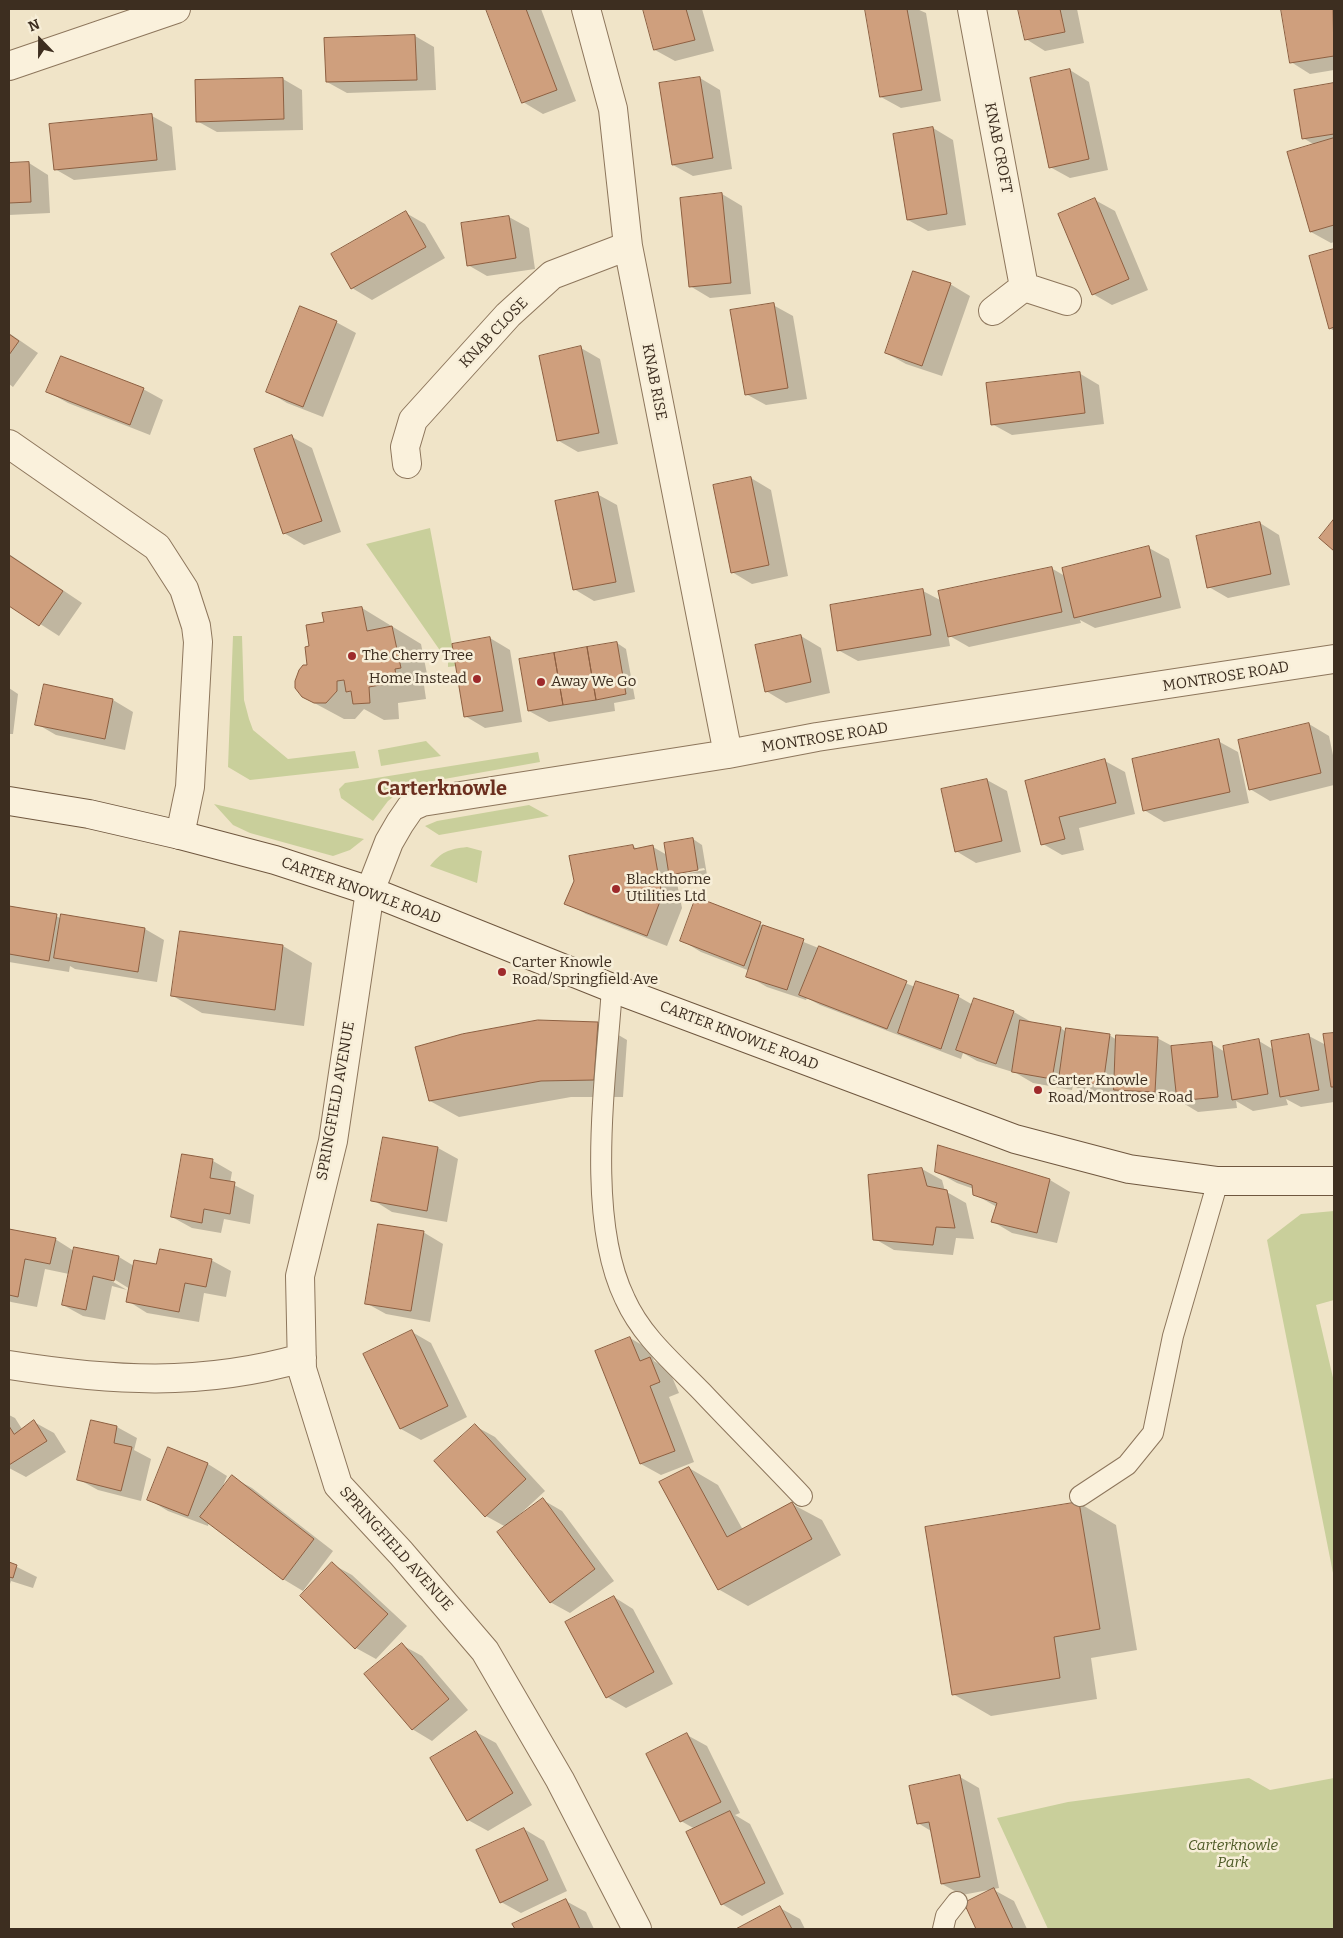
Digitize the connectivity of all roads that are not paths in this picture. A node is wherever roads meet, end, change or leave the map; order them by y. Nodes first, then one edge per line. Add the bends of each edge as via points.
1 (176, 9) edge
2 (586, 9) edge
3 (972, 9) edge
4 (9, 66) edge
5 (628, 246) junction
6 (1024, 287) junction
7 (1067, 302) dead end
8 (993, 311) dead end
9 (9, 444) edge
10 (408, 464) dead end
11 (1334, 659) edge
12 (728, 754) junction
13 (9, 801) edge
14 (180, 835) junction
15 (370, 891) junction
16 (612, 988) junction
17 (1218, 1181) junction
18 (1334, 1181) edge
19 (302, 1358) junction
20 (9, 1365) edge
21 (802, 1496) dead end
22 (1080, 1496) dead end
23 (957, 1902) dead end
24 (637, 1929) edge
25 (943, 1929) edge

1 - 4 street
2 - 5 street, KNAB RISE via 614,109
3 - 6 street, KNAB CROFT
5 - 10 street, KNAB CLOSE via 552,275 508,315 413,420 405,447
5 - 12 street, KNAB RISE
6 - 7 street
6 - 8 street
9 - 14 street via 157,547 184,589 198,642 190,787
11 - 12 street, MONTROSE ROAD
12 - 15 street, MONTROSE ROAD via 422,802 411,807 400,823
13 - 14 street, CARTER KNOWLE ROAD via 89,814
14 - 15 street, CARTER KNOWLE ROAD via 275,860
15 - 16 street, CARTER KNOWLE ROAD
15 - 19 street, SPRINGFIELD AVENUE via 333,1141 300,1276
16 - 17 street, CARTER KNOWLE ROAD via 1015,1139 1129,1169
16 - 21 lane via 602,1192 614,1272 625,1300 667,1359
17 - 18 street, CARTER KNOWLE ROAD
17 - 22 lane via 1173,1336 1153,1433 1127,1465
19 - 20 street via 260,1370 196,1378 140,1379
19 - 24 street, SPRINGFIELD AVENUE via 302,1369 338,1485 485,1651 560,1780
23 - 25 lane via 946,1916

